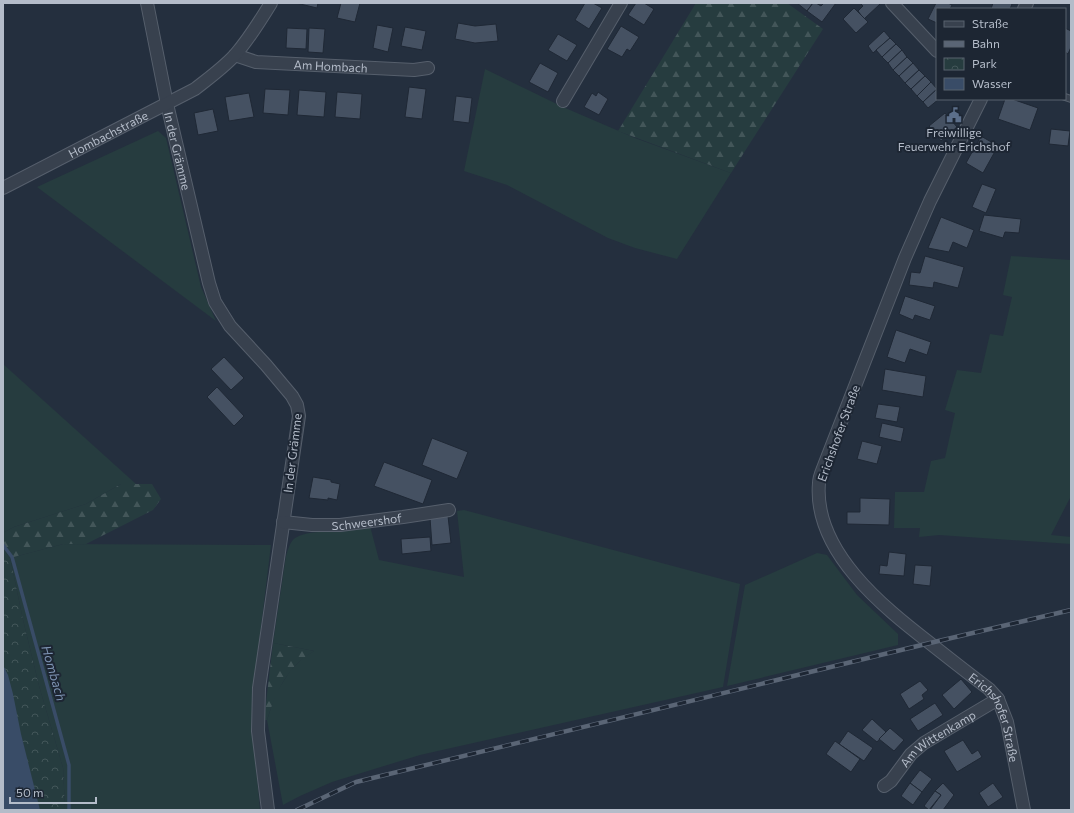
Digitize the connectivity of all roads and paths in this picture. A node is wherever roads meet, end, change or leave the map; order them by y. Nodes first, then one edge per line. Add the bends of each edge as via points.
1 (147, 3) edge
2 (271, 3) edge
3 (621, 3) edge
4 (892, 3) edge
5 (936, 50) edge
6 (235, 55) junction
7 (428, 68) dead end
8 (980, 100) edge
9 (563, 101) dead end
10 (167, 104) junction
11 (3, 188) edge
12 (449, 510) dead end
13 (283, 522) junction
14 (998, 699) junction
15 (884, 786) dead end
16 (268, 810) edge
17 (1024, 810) edge

1 - 10 street, In der Grämme
2 - 6 street, Hombachstraße
3 - 9 street
4 - 5 street
6 - 7 street, Am Hombach via 256,62 414,70
6 - 10 street, Hombachstraße via 195,89
8 - 14 street, Erichshofer Straße via 930,201 905,258 825,463 819,482 819,504 833,544 846,565 869,591 896,617 989,689
10 - 11 street, Hombachstraße
10 - 13 street, In der Grämme via 208,283 215,302 230,326 266,365 297,405 299,416
12 - 13 street, Schweershof via 340,525
13 - 16 street, In der Grämme via 259,688 258,732
14 - 15 street, Am Wittenkamp via 924,743 911,754 891,781
14 - 17 street, Erichshofer Straße via 1007,722

